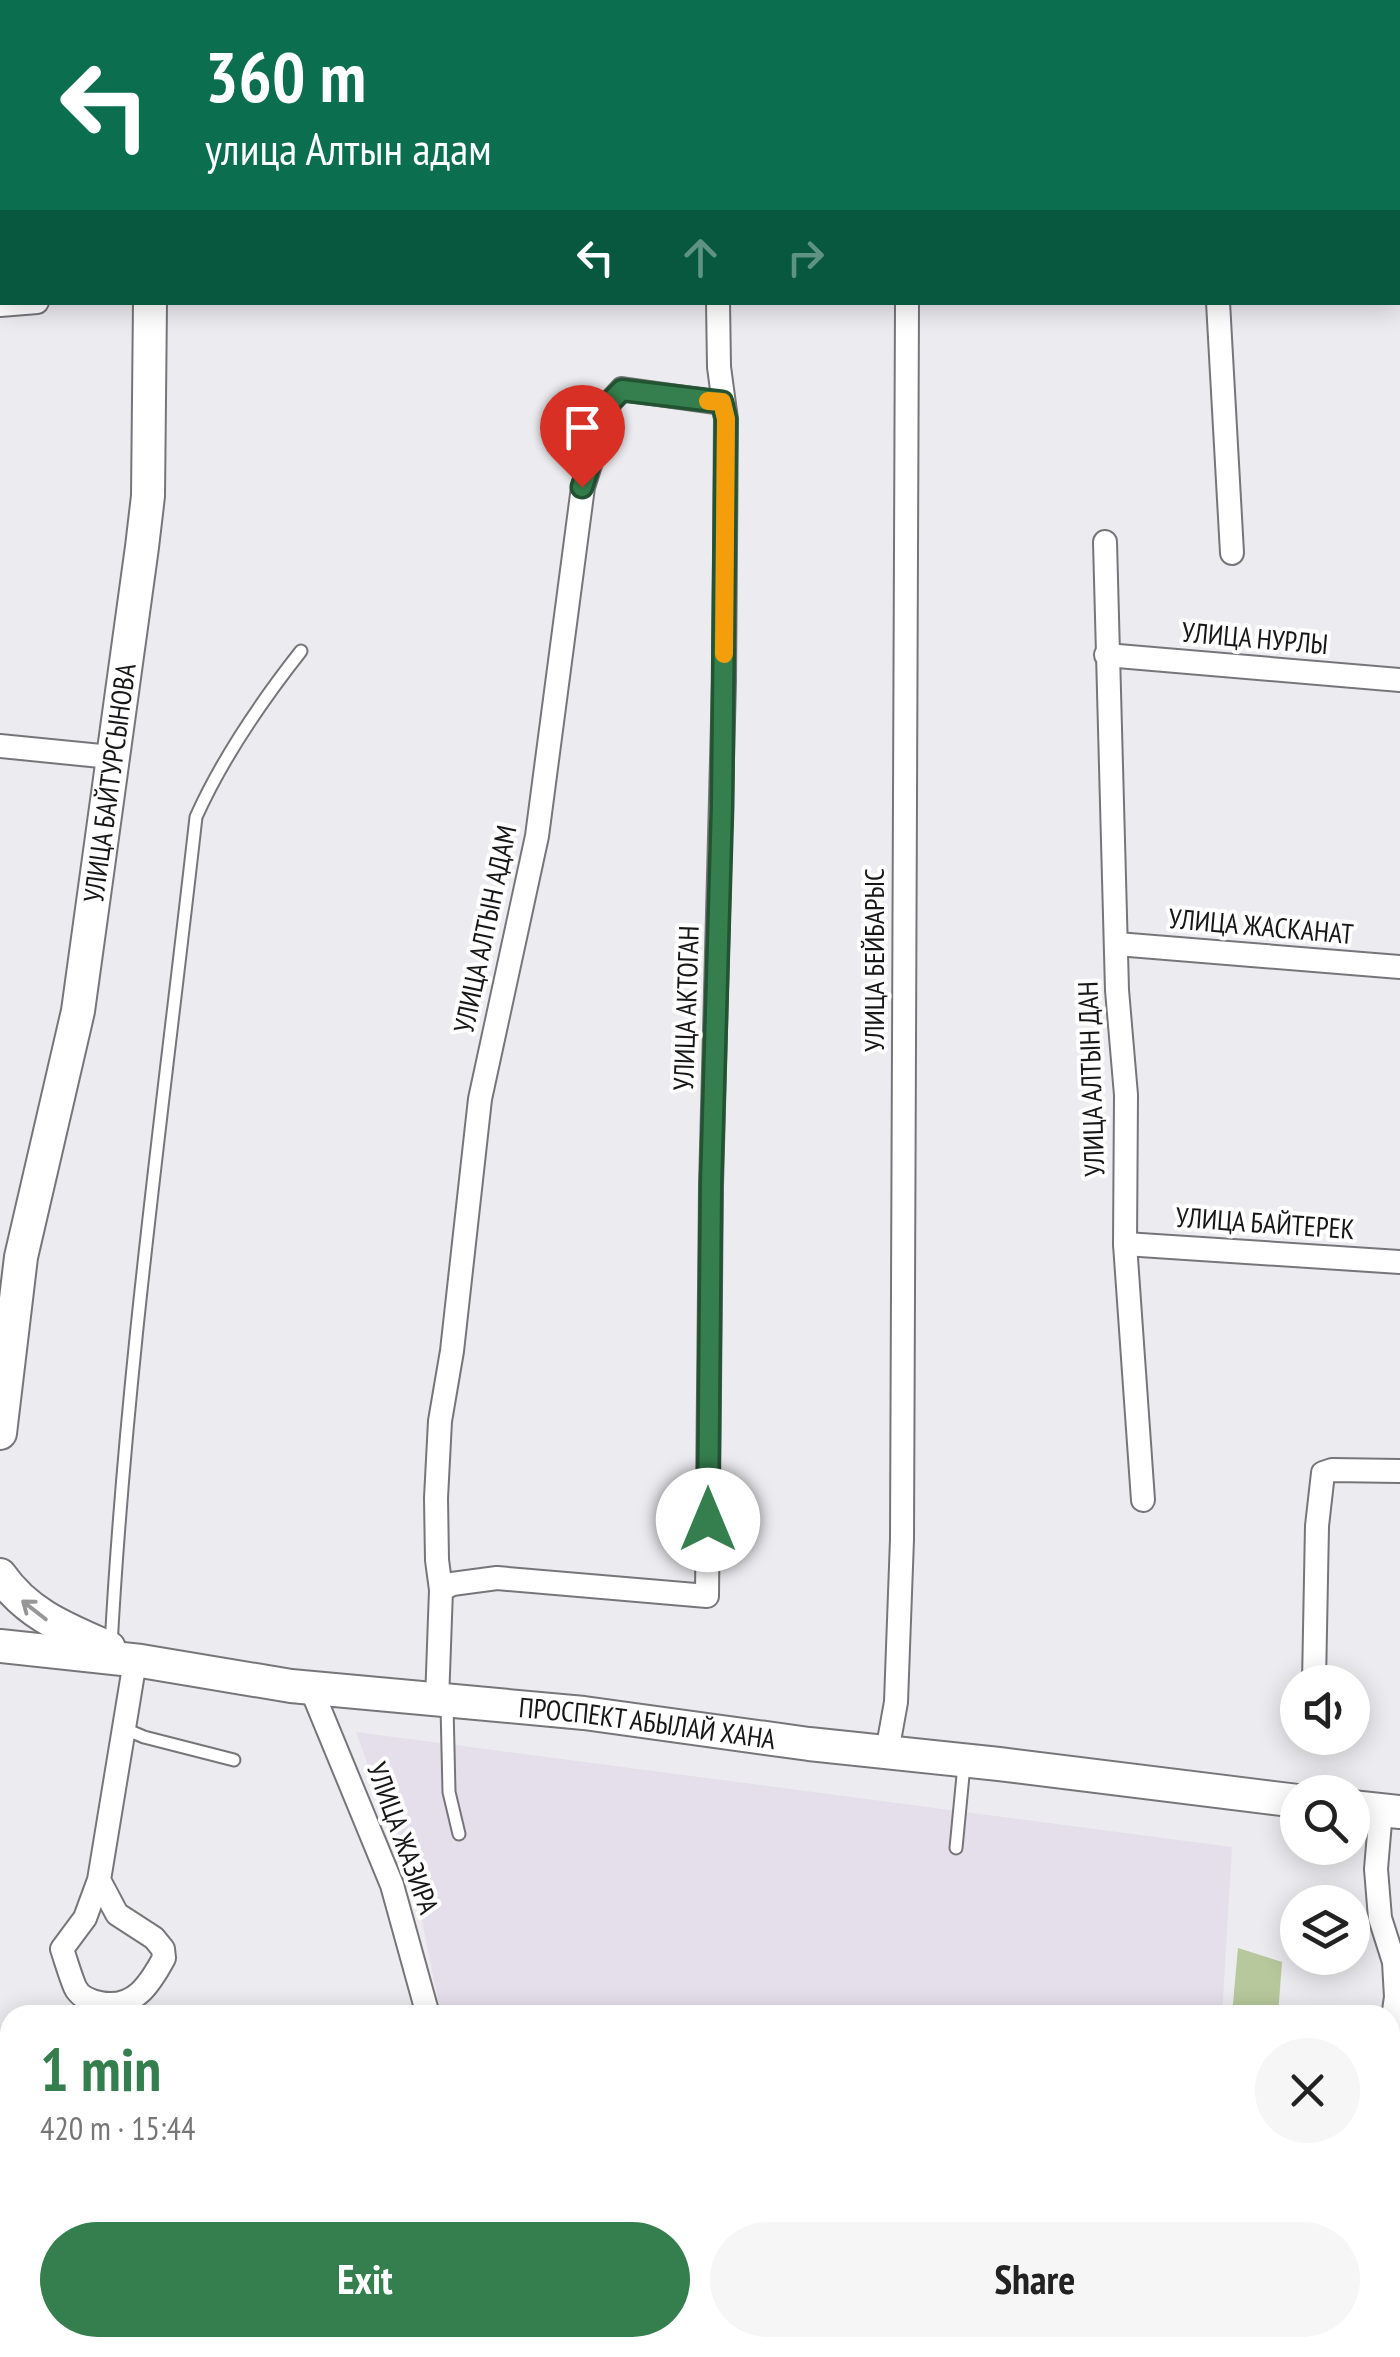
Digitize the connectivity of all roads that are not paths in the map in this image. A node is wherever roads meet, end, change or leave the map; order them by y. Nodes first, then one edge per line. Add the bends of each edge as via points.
1 (1400, 15) edge
2 (1400, 70) edge
3 (150, 305) edge
4 (718, 305) edge
5 (907, 305) edge
6 (1218, 305) edge
7 (722, 402) junction
8 (1105, 542) dead end
9 (1232, 552) dead end
10 (300, 651) dead end
11 (1106, 655) junction
12 (1400, 680) edge
13 (0, 746) edge
14 (111, 757) junction
15 (1117, 944) junction
16 (1400, 967) edge
17 (33, 1209) junction
18 (0, 1224) edge
19 (1126, 1244) junction
20 (11, 1245) edge
21 (1400, 1262) edge
22 (0, 1434) edge
23 (1400, 1471) edge
24 (1143, 1500) dead end
25 (0, 1576) edge
26 (441, 1590) junction
27 (0, 1646) edge
28 (129, 1657) junction
29 (1314, 1665) edge
30 (310, 1686) junction
31 (442, 1701) junction
32 (125, 1729) junction
33 (888, 1752) junction
34 (234, 1760) dead end
35 (964, 1761) junction
36 (1280, 1799) edge
37 (1378, 1809) edge
38 (459, 1834) dead end
39 (956, 1848) dead end
40 (99, 1880) junction
41 (425, 2005) edge
42 (1395, 2005) edge

1 - 2 street
3 - 14 main road, УЛИЦА БАЙТУРСЫНОВА via 148,496
4 - 7 street, УЛИЦА АКТОГАН
5 - 33 street, УЛИЦА БЕЙБАРЫС via 900,1618
6 - 9 street
7 - 26 street, УЛИЦА АЛТЫН АДАМ via 622,390 610,402 582,487 537,836 475,1132 440,1422
7 - 26 street, УЛИЦА АКТОГАН via 724,682 707,1596 497,1578
8 - 11 street, УЛИЦА АЛТЫН ДАН
10 - 28 lane via 216,772 196,817 117,1531
11 - 12 street, УЛИЦА НУРЛЫ
11 - 15 street, УЛИЦА АЛТЫН ДАН
13 - 14 street
14 - 17 main road, УЛИЦА БАЙТУРСЫНОВА via 78,1011
15 - 16 street, УЛИЦА ЖАСКАНАТ
15 - 19 street, УЛИЦА АЛТЫН ДАН
17 - 18 main road
17 - 20 main road, УЛИЦА БАЙТУРСЫНОВА
19 - 21 street, УЛИЦА БАЙТЕРЕК
19 - 24 street, УЛИЦА АЛТЫН ДАН
20 - 22 main road, УЛИЦА БАЙТУРСЫНОВА
23 - 29 street via 1323,1473
28 -> 25 main road via 42,1618
26 - 31 street
27 - 28 main road, ПРОСПЕКТ АБЫЛАЙ ХАНА
28 - 30 main road, ПРОСПЕКТ АБЫЛАЙ ХАНА
28 - 32 street
30 - 31 main road, ПРОСПЕКТ АБЫЛАЙ ХАНА
30 - 41 street, УЛИЦА ЖАЗИРА via 392,1884
31 - 33 main road, ПРОСПЕКТ АБЫЛАЙ ХАНА
31 - 38 lane
32 - 34 lane
32 - 40 street
33 - 35 main road, ПРОСПЕКТ АБЫЛАЙ ХАНА
35 - 36 main road, ПРОСПЕКТ АБЫЛАЙ ХАНА
35 - 39 lane
37 - 42 street via 1380,1918 1394,1962
40 - 40 street via 117,1914 154,1938 164,1954 140,1994 111,2005 76,1989 62,1949 85,1918

